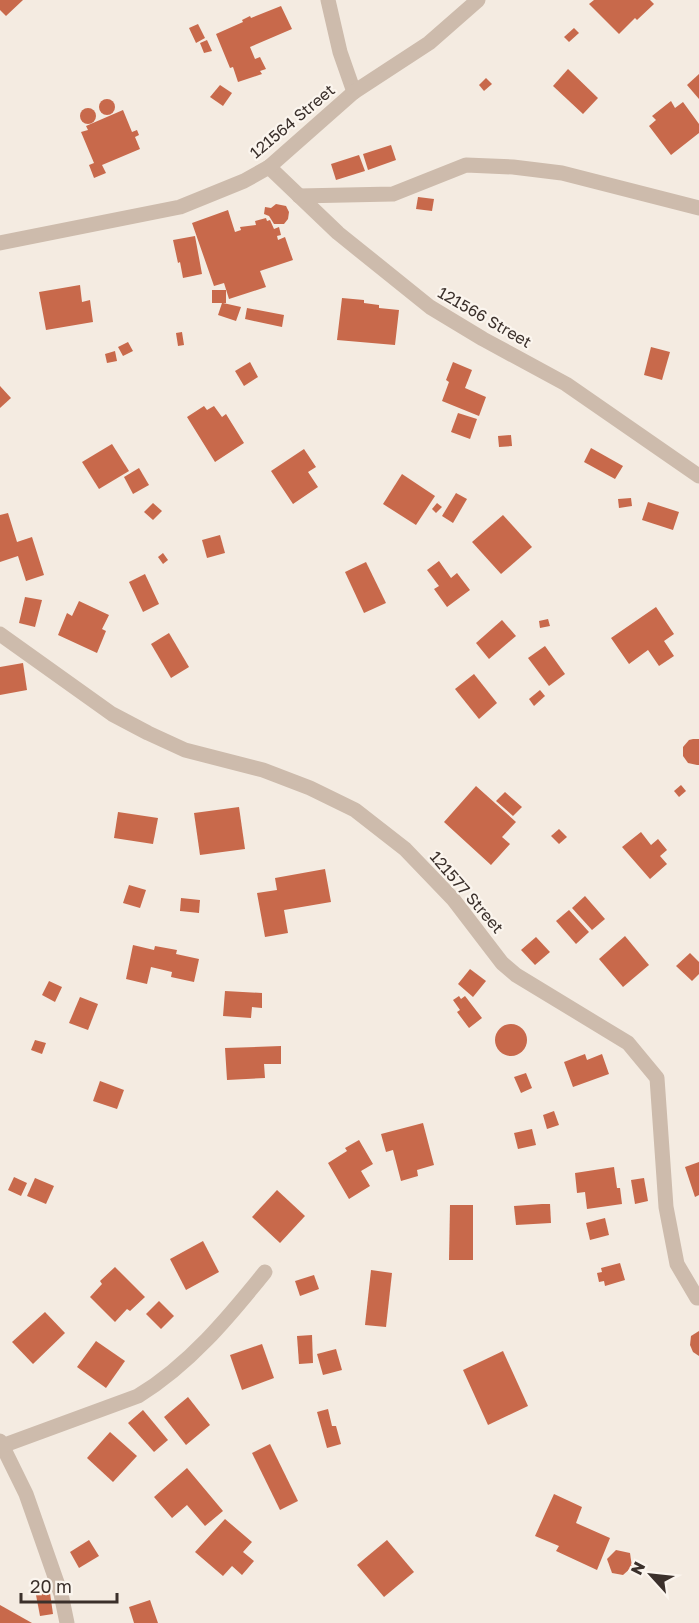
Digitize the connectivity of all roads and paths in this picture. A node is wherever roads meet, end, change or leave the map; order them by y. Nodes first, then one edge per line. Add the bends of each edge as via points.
1 (328, 0) edge
2 (478, 0) edge
3 (354, 92) junction
4 (269, 167) junction
5 (299, 196) junction
6 (699, 208) edge
7 (0, 243) edge
8 (699, 477) edge
9 (0, 634) edge
10 (265, 1272) dead end
11 (699, 1298) edge
12 (1, 1444) edge
13 (67, 1623) edge

1 - 3 street
2 - 3 street, 121564 Street via 429,44
3 - 4 street, 121564 Street
4 - 5 street, 121566 Street
4 - 7 street, 121564 Street via 180,207
5 - 6 street via 393,194 466,165 562,173
5 - 8 street, 121566 Street via 430,308 567,384
9 - 11 street, 121577 Street via 112,714 148,733 185,750 263,770 355,810 413,857 516,975 628,1043 657,1078 666,1207 677,1264
10 - 12 street via 231,1314 156,1385 130,1399
12 - 13 street via 26,1494 61,1594

